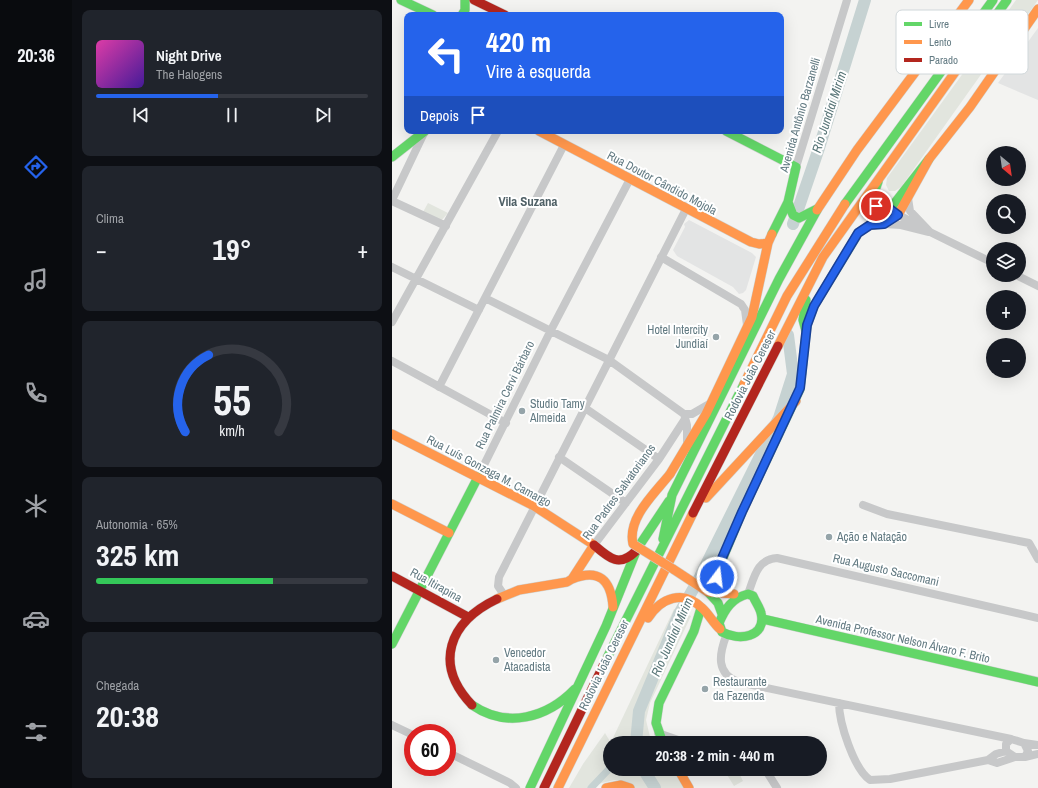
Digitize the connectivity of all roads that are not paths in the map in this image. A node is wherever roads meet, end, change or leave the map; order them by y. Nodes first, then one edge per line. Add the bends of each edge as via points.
1 (400, 0) edge
2 (465, 0) edge
3 (474, 0) edge
4 (847, 0) edge
5 (970, 0) edge
6 (993, 0) edge
7 (1007, 0) edge
8 (962, 10) edge
9 (986, 10) edge
10 (1000, 10) edge
11 (1038, 10) edge
12 (426, 12) edge
13 (464, 12) edge
14 (499, 12) edge
15 (1028, 24) edge
16 (914, 74) edge
17 (939, 74) edge
18 (953, 74) edge
19 (993, 74) edge
20 (421, 134) edge
21 (424, 134) edge
22 (496, 134) edge
23 (544, 134) edge
24 (732, 134) edge
25 (564, 145) junction
26 (392, 157) edge
27 (892, 159) junction
28 (929, 159) junction
29 (796, 167) junction
30 (630, 179) junction
31 (908, 198) junction
32 (392, 201) edge
33 (789, 206) junction
34 (686, 209) junction
35 (890, 209) junction
36 (814, 211) junction
37 (898, 215) junction
38 (884, 224) junction
39 (446, 226) junction
40 (930, 232) junction
41 (771, 239) junction
42 (661, 257) junction
43 (823, 257) junction
44 (986, 260) edge
45 (392, 267) edge
46 (416, 279) junction
47 (1026, 280) edge
48 (1038, 286) edge
49 (485, 298) junction
50 (479, 310) junction
51 (392, 322) edge
52 (747, 326) junction
53 (551, 330) junction
54 (806, 331) junction
55 (609, 360) junction
56 (392, 361) edge
57 (439, 387) junction
58 (796, 401) junction
59 (711, 403) junction
60 (585, 408) junction
61 (685, 417) junction
62 (506, 422) junction
63 (392, 434) edge
64 (687, 444) junction
65 (559, 457) junction
66 (659, 459) junction
67 (478, 477) junction
68 (672, 495) junction
69 (626, 503) junction
70 (392, 504) edge
71 (534, 506) junction
72 (863, 506) dead end
73 (694, 511) junction
74 (449, 533) junction
75 (594, 546) junction
76 (638, 549) junction
77 (660, 553) junction
78 (1038, 559) edge
79 (392, 576) edge
80 (572, 579) junction
81 (420, 590) junction
82 (706, 591) junction
83 (728, 593) junction
84 (745, 595) junction
85 (504, 596) junction
86 (699, 606) junction
87 (613, 609) junction
88 (722, 614) junction
89 (468, 617) junction
90 (1038, 618) edge
91 (710, 619) junction
92 (763, 619) junction
93 (694, 631) junction
94 (723, 633) junction
95 (392, 644) edge
96 (1038, 682) edge
97 (578, 687) junction
98 (603, 696) junction
99 (838, 703) junction
100 (392, 725) edge
101 (404, 731) edge
102 (658, 733) junction
103 (986, 735) junction
104 (659, 736) edge
105 (667, 736) edge
106 (1011, 739) junction
107 (1024, 743) junction
108 (1038, 746) edge
109 (1005, 750) junction
110 (1038, 754) edge
111 (456, 756) edge
112 (1015, 757) junction
113 (1025, 757) junction
114 (988, 760) junction
115 (682, 776) edge
116 (769, 776) edge
117 (516, 788) edge
118 (530, 788) edge
119 (544, 788) edge
120 (558, 788) edge
121 (606, 788) edge
122 (630, 788) edge
123 (689, 788) edge
124 (777, 788) edge

1 - 12 main road
2 - 13 main road
3 - 14 main road
4 - 29 street, Avenida Antônio Barzanelli
5 - 8 main road
6 - 9 main road, Rodovia João Cereser
7 - 10 main road, Rodovia João Cereser
11 - 15 main road
16 - 36 main road
17 - 77 main road, Rodovia João Cereser via 834,219 787,296
18 - 27 main road, Rodovia João Cereser
19 - 28 main road
20 - 26 main road
21 - 32 street
22 - 39 street
23 - 25 main road, Rua Doutor Cândido Mojola
24 - 29 main road
25 - 30 main road, Rua Doutor Cândido Mojola
25 - 49 street
27 - 35 main road via 874,193 876,206 880,209
27 - 43 main road, Rodovia João Cereser
28 - 31 main road
28 - 35 main road
29 - 33 main road, Avenida Antônio Barzanelli
30 - 34 main road, Rua Doutor Cândido Mojola
30 - 53 street, Rua Palmira Cervi Bárbaro
31 - 37 main road
31 - 40 street via 910,211
32 - 39 street
33 - 36 main road via 793,215 799,218
33 - 41 main road, Avenida Antônio Barzanelli
34 - 41 main road, Rua Doutor Cândido Mojola via 751,242 759,244
34 - 42 street
35 - 37 street
36 - 68 main road
37 - 38 main road
37 - 40 street
38 - 40 street
38 - 54 main road via 870,225 858,233 814,306
39 - 46 street
40 - 44 street
41 - 52 main road, Avenida Antônio Barzanelli via 755,307
42 - 52 street via 741,304 745,310
42 - 55 street
43 - 54 main road via 805,304 803,320
43 - 73 main road, Rodovia João Cereser
45 - 46 street
46 - 50 street
46 - 51 street
47 - 48 street
49 - 50 street
49 - 53 street
50 - 57 street
52 - 59 main road, Avenida Antônio Barzanelli
53 - 55 street
53 - 62 street, Rua Palmira Cervi Bárbaro
54 - 58 main road via 801,382
55 - 60 street
55 - 61 street
56 - 57 street
57 - 62 street
58 - 73 main road
58 - 83 main road via 719,565 719,584
59 - 61 street
59 - 64 main road, Avenida Antônio Barzanelli
60 - 65 street
60 - 66 street
61 - 64 street via 688,430
61 - 66 street, Rua Padres Salvatorianos
62 - 67 street, Rua Palmira Cervi Bárbaro
63 - 67 main road, Rua Luís Gonzaga M. Camargo
64 - 82 main road, Avenida Antônio Barzanelli, bridge via 670,474 632,528 633,544
65 - 69 street
65 - 71 street
66 - 69 street, Rua Padres Salvatorianos
67 - 71 main road, Rua Luís Gonzaga M. Camargo
67 - 74 main road, Rua Palmira Cervi Bárbaro
68 - 76 main road
68 - 77 main road
69 - 75 street, Rua Padres Salvatorianos
70 - 74 main road
71 - 75 main road, Rua Luís Gonzaga M. Camargo
71 - 85 street via 499,577 498,586
72 - 78 street via 887,514 1029,543
73 - 98 main road, Rodovia João Cereser
74 - 81 main road, Rua Palmira Cervi Bárbaro
75 - 76 main road, Rua Luís Gonzaga M. Camargo via 618,561 631,558
75 - 80 main road, Rua Padres Salvatorianos
76 - 87 main road
77 - 119 main road, Rodovia João Cereser
79 - 81 main road, Rua Itirapina
80 - 85 main road via 559,585 520,590
80 - 87 main road via 582,573 591,572 603,580 610,589
81 - 89 main road, Rua Itirapina
81 - 95 main road, Rua Palmira Cervi Bárbaro
82 - 83 main road
82 - 88 main road via 718,603
83 - 84 main road
84 - 88 main road via 727,606
84 - 90 street, Rua Augusto Saccomani via 760,565 771,558 777,558
84 - 92 main road via 753,596
85 - 89 main road
86 - 91 main road
86 - 93 main road
86 - 98 main road via 681,597 673,597 653,609
87 - 97 main road
88 - 94 main road via 719,623
89 - 97 main road via 457,632 449,655 452,677 469,704 485,714 506,719 520,718 547,709 568,698
91 - 93 main road
91 - 94 main road
92 - 94 main road via 755,632 747,637 734,639
92 - 96 main road, Avenida Professor Nelson Álvaro F. Brito
93 - 102 main road via 659,703 656,723
94 - 99 street via 720,662 723,672 732,679
97 - 118 main road
98 - 120 main road, Rodovia João Cereser
99 - 103 street
99 - 114 street via 840,719 849,744 861,772 870,780 890,779
100 - 101 street
102 - 104 main road
102 - 105 street
103 - 106 street
103 - 109 street
106 - 107 street
106 - 109 street
107 - 108 street
107 - 113 street via 1028,751
109 - 112 street
109 - 114 street
110 - 113 street
111 - 117 street
112 - 113 street
112 - 114 street via 997,763
115 - 123 main road
116 - 124 street
121 - 122 main road via 621,785

